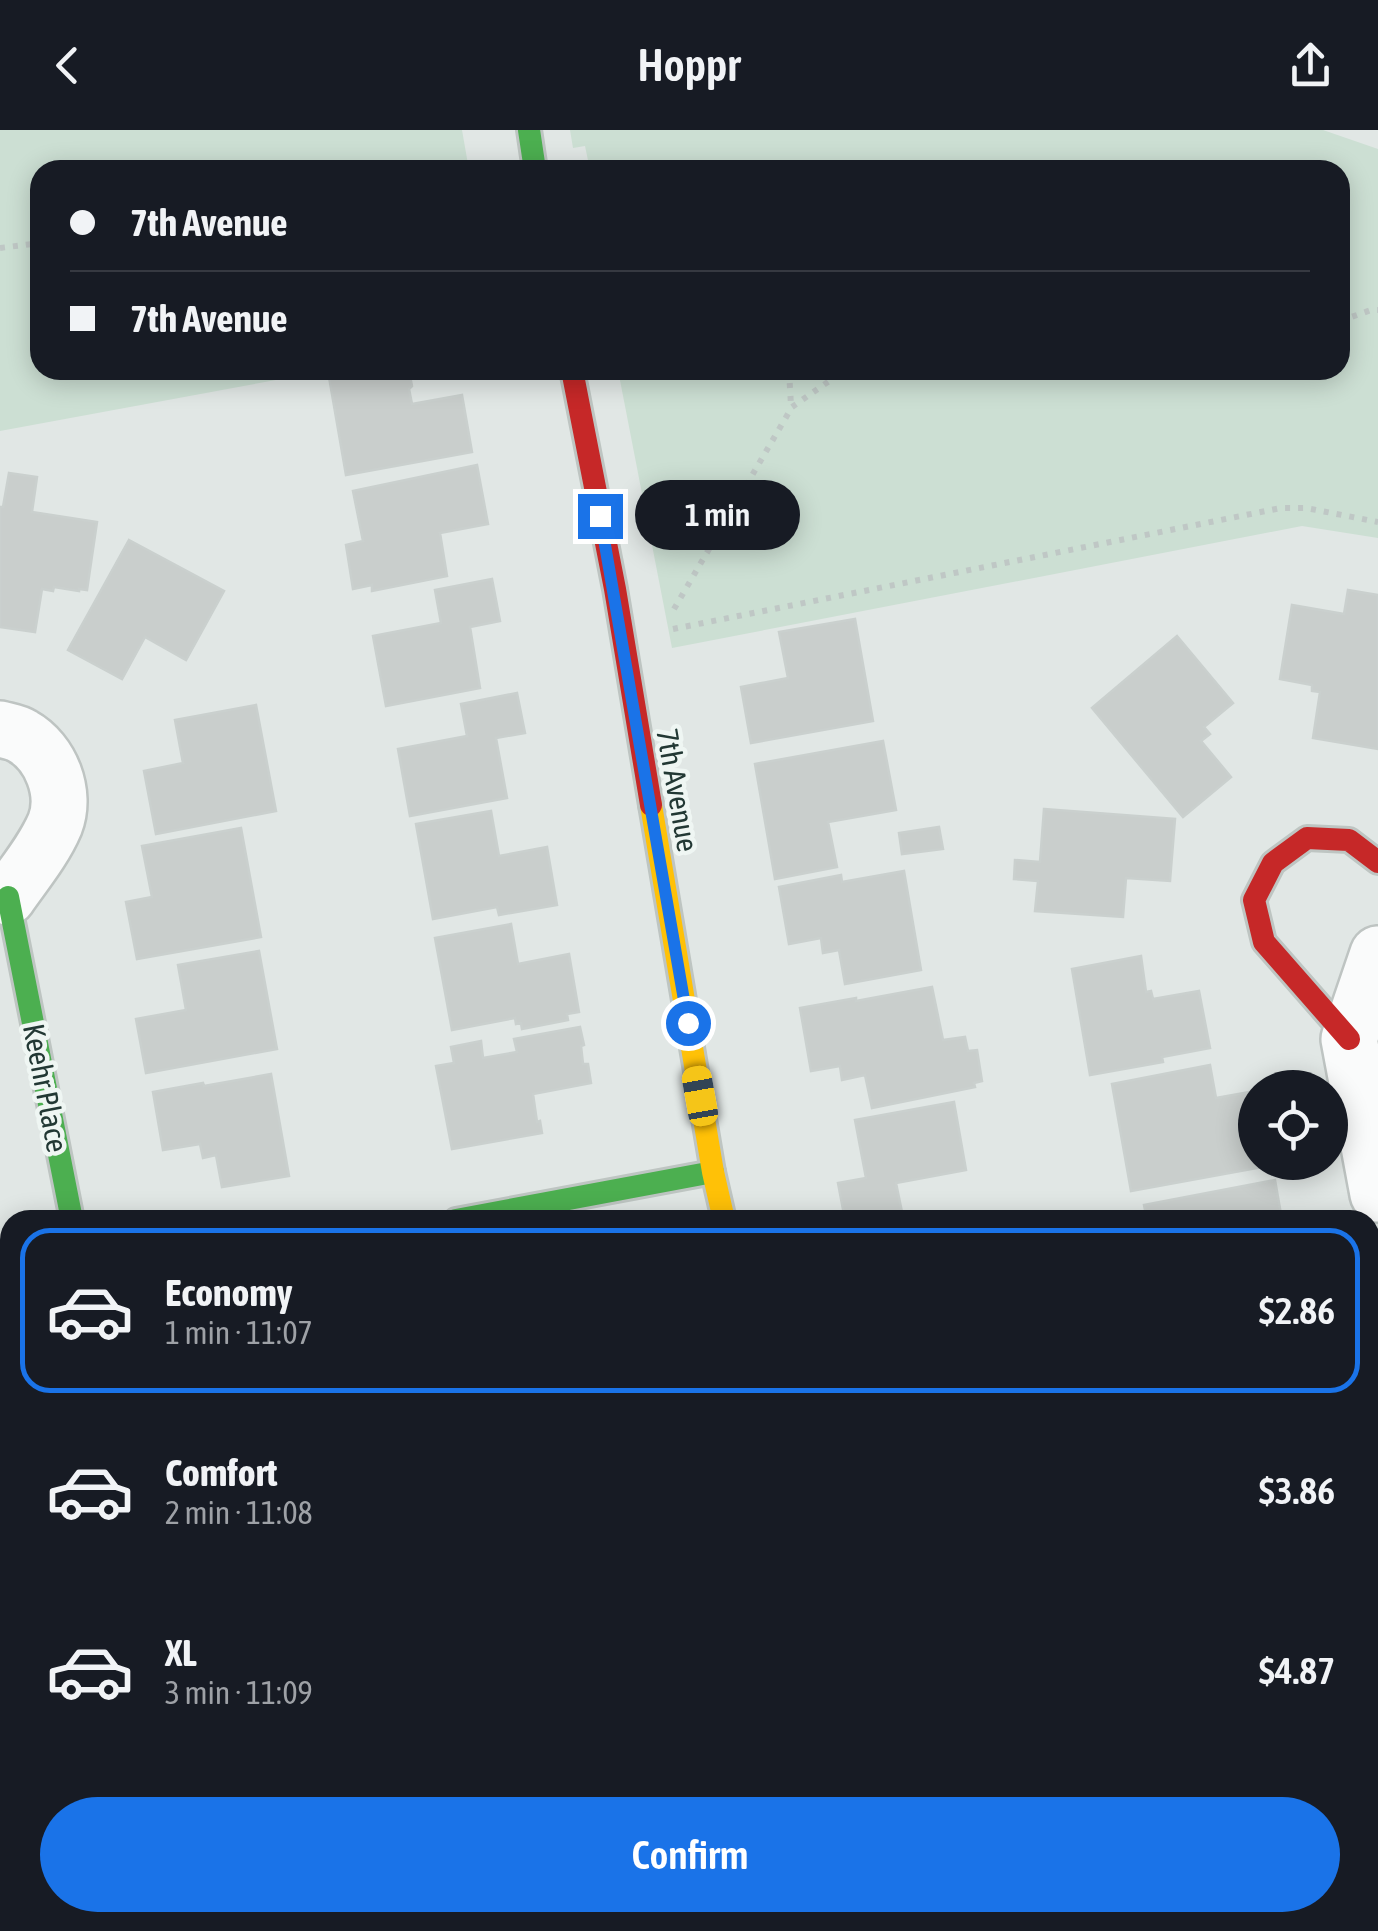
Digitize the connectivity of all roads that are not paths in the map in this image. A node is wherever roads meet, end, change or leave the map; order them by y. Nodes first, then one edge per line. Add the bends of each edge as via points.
1 (529, 130) edge
2 (534, 160) edge
3 (574, 380) edge
4 (0, 728) edge
5 (1378, 862) edge
6 (4, 895) edge
7 (1378, 954) edge
8 (1349, 1039) junction
9 (713, 1172) junction
10 (1378, 1194) edge
11 (70, 1210) edge
12 (510, 1210) edge
13 (722, 1210) edge

1 - 2 street
3 - 9 street, 7th Avenue
4 - 6 street, Keehr Place via 42,751 59,797 56,822
5 - 8 street via 1350,840 1306,838 1273,864 1254,900 1264,942
6 - 11 street, Keehr Place
7 - 8 street
8 - 10 street
9 - 12 street
9 - 13 street, 7th Avenue

